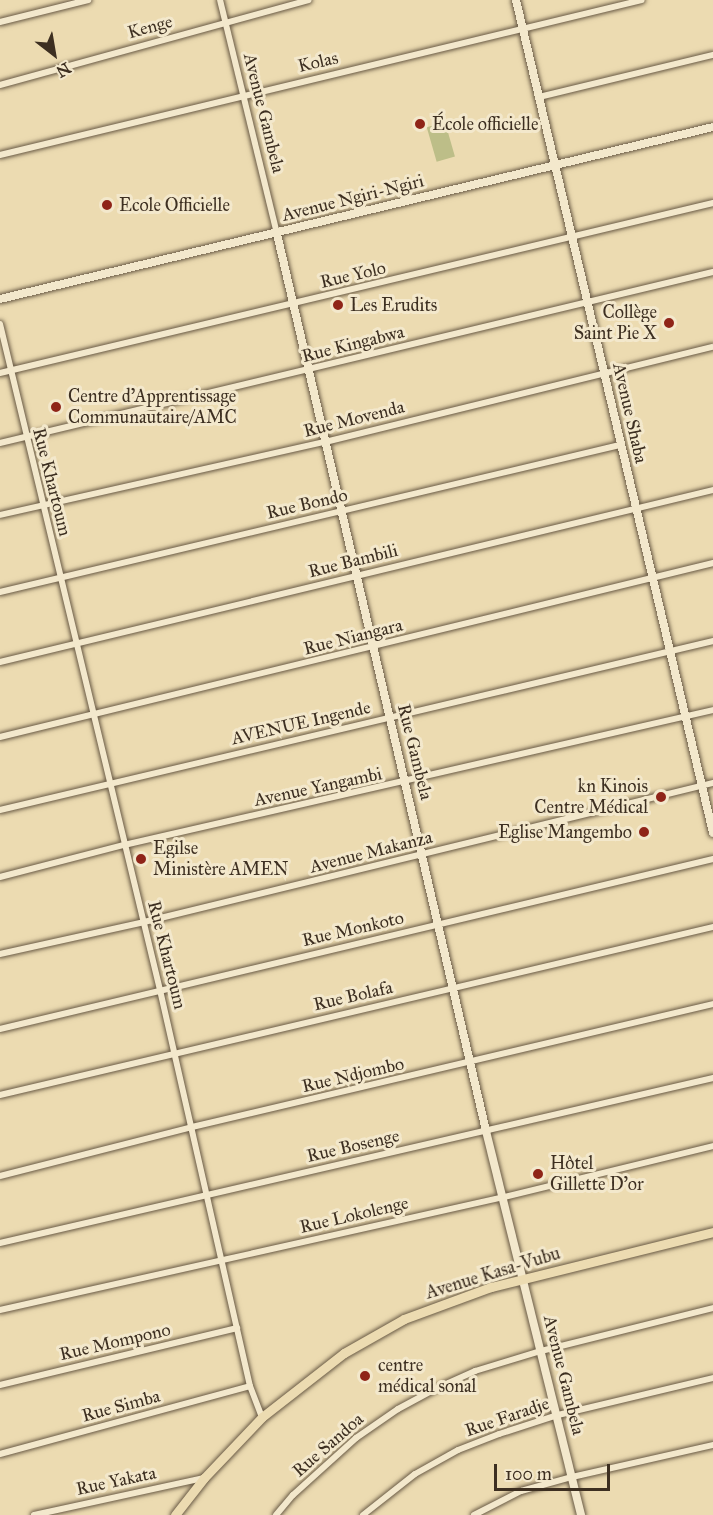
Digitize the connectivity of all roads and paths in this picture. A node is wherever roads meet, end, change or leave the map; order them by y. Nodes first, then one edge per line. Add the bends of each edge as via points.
1 (88, 0) edge
2 (220, 0) edge
3 (308, 0) edge
4 (516, 0) edge
5 (642, 0) edge
6 (0, 22) edge
7 (225, 22) junction
8 (523, 30) junction
9 (713, 55) edge
10 (0, 85) edge
11 (243, 95) junction
12 (539, 97) junction
13 (713, 127) edge
14 (0, 155) edge
15 (554, 164) junction
16 (713, 203) edge
17 (277, 234) junction
18 (572, 238) junction
19 (713, 272) edge
20 (0, 299) edge
21 (588, 303) junction
22 (292, 304) junction
23 (0, 324) edge
24 (713, 347) edge
25 (308, 370) junction
26 (11, 371) junction
27 (0, 373) edge
28 (604, 373) junction
29 (26, 437) junction
30 (325, 442) junction
31 (0, 443) edge
32 (620, 445) junction
33 (713, 490) edge
34 (42, 504) junction
35 (636, 509) junction
36 (342, 511) junction
37 (0, 515) edge
38 (713, 563) edge
39 (356, 576) junction
40 (60, 578) junction
41 (653, 578) junction
42 (0, 592) edge
43 (713, 641) edge
44 (77, 644) junction
45 (372, 648) junction
46 (671, 652) junction
47 (0, 662) edge
48 (713, 710) edge
49 (95, 715) junction
50 (686, 717) junction
51 (389, 718) junction
52 (0, 737) edge
53 (111, 782) junction
54 (405, 783) junction
55 (713, 783) edge
56 (701, 786) junction
57 (0, 810) edge
58 (713, 833) edge
59 (124, 845) junction
60 (423, 855) junction
61 (713, 859) edge
62 (0, 877) edge
63 (144, 922) junction
64 (439, 924) junction
65 (713, 927) edge
66 (0, 954) edge
67 (453, 988) junction
68 (160, 990) junction
69 (713, 1004) edge
70 (0, 1029) edge
71 (175, 1054) junction
72 (471, 1063) junction
73 (713, 1078) edge
74 (0, 1095) edge
75 (192, 1127) junction
76 (486, 1131) junction
77 (713, 1146) edge
78 (0, 1176) edge
79 (206, 1195) junction
80 (504, 1197) junction
81 (713, 1232) edge
82 (0, 1243) edge
83 (220, 1259) junction
84 (523, 1278) junction
85 (713, 1308) edge
86 (0, 1310) edge
87 (237, 1328) junction
88 (541, 1351) junction
89 (713, 1378) edge
90 (0, 1385) edge
91 (250, 1386) junction
92 (558, 1415) junction
93 (262, 1417) junction
94 (713, 1445) edge
95 (0, 1454) edge
96 (572, 1476) junction
97 (204, 1478) junction
98 (34, 1515) edge
99 (175, 1515) edge
100 (276, 1515) edge
101 (363, 1515) edge
102 (474, 1515) edge
103 (581, 1515) edge

1 - 6 street
2 - 7 street, Avenue Gambela
3 - 7 street, Kenge
4 - 8 street, Avenue Shaba
5 - 8 street, Kolas
7 - 10 street, Kenge
7 - 11 street, Avenue Gambela
8 - 11 street, Kolas
8 - 12 street, Avenue Shaba
9 - 12 street
11 - 14 street, Kolas
11 - 17 street, Avenue Gambela
12 - 15 street, Avenue Shaba
13 - 15 street, Avenue Ngiri-Ngiri
15 - 17 street, Avenue Ngiri-Ngiri
15 - 18 street, Avenue Shaba
16 - 18 street, Rue Yolo
17 - 20 street, Avenue Ngiri-Ngiri
17 - 22 street, Rue Gambela
18 - 21 street, Avenue Shaba
18 - 22 street, Rue Yolo
19 - 21 street, Rue Kingabwa
21 - 25 street, Rue Kingabwa
21 - 28 street, Avenue Shaba
22 - 25 street, Rue Gambela
22 - 26 street, Rue Yolo
23 - 26 street, Rue Khartoum
24 - 28 street, Rue Movenda
25 - 29 street, Rue Kingabwa
25 - 30 street, Rue Gambela
26 - 27 street, Rue Yolo
26 - 29 street, Rue Khartoum
28 - 30 street, Rue Movenda
28 - 32 street, Avenue Shaba
29 - 31 street, Rue Kingabwa
29 - 34 street, Rue Khartoum
30 - 34 street, Rue Movenda
30 - 36 street, Rue Gambela
32 - 35 street, Avenue Shaba
32 - 36 street, Rue Bondo
33 - 35 street, Rue Bambili
34 - 37 street, Rue Movenda
34 - 40 street, Rue Khartoum
35 - 39 street, Rue Bambili
35 - 41 street, Avenue Shaba
36 - 39 street, Rue Gambela
36 - 40 street, Rue Bondo
38 - 41 street, Rue Niangara
39 - 44 street, Rue Bambili
39 - 45 street, Rue Gambela
40 - 42 street, Rue Bondo
40 - 44 street, Rue Khartoum
41 - 45 street, Rue Niangara
41 - 46 street, Avenue Shaba
43 - 46 street, AVENUE Ingende
44 - 47 street, Rue Bambili
44 - 49 street, Rue Khartoum
45 - 49 street, Rue Niangara
45 - 51 street, Rue Gambela
46 - 50 street, Avenue Shaba
46 - 51 street, AVENUE Ingende
48 - 50 street, Avenue Yangambi
49 - 52 street, Rue Niangara
49 - 53 street, Rue Khartoum
50 - 54 street, Avenue Yangambi
50 - 56 street, Avenue Shaba
51 - 53 street, AVENUE Ingende
51 - 54 street, Rue Gambela
53 - 57 street, AVENUE Ingende
53 - 59 street, Rue Khartoum
54 - 59 street, Avenue Yangambi
54 - 60 street, Rue Gambela
55 - 56 street, Avenue Makanza
56 - 58 street, Avenue Shaba
56 - 60 street, Avenue Makanza
59 - 62 street, Avenue Yangambi
59 - 63 street, Rue Khartoum
60 - 63 street, Avenue Makanza
60 - 64 street, Rue Gambela
61 - 64 street, Rue Monkoto
63 - 66 street, Avenue Makanza
63 - 68 street, Rue Khartoum
64 - 67 street, Rue Gambela
64 - 68 street, Rue Monkoto
65 - 67 street, Rue Bolafa
67 - 71 street, Rue Bolafa
67 - 72 street, Rue Gambela
68 - 70 street, Rue Monkoto
68 - 71 street, Rue Khartoum
69 - 72 street, Rue Ndjombo
71 - 74 street, Rue Bolafa
71 - 75 street, Rue Khartoum
72 - 75 street, Rue Ndjombo
72 - 76 street, Rue Gambela
73 - 76 street, Rue Bosenge
75 - 78 street, Rue Ndjombo
75 - 79 street, Rue Khartoum
76 - 79 street, Rue Bosenge
76 - 80 street, Rue Gambela
77 - 80 street, Rue Lokolenge
79 - 82 street, Rue Bosenge
79 - 83 street, Rue Khartoum
80 - 83 street, Rue Lokolenge
80 - 84 street, Rue Gambela
81 - 84 main road, Avenue Kasa-Vubu
83 - 86 street, Rue Lokolenge
83 - 87 street, Rue Khartoum
84 - 88 street, Avenue Gambela
84 - 93 main road, Avenue Kasa-Vubu via 404,1318 337,1357
85 - 88 street, Rue Sandoa
87 - 90 street, Rue Mompono
87 - 91 street, Rue Khartoum
88 - 92 street, Avenue Gambela
88 - 100 street, Rue Sandoa via 475,1371 398,1409 322,1467
89 - 92 street, Rue Faradje
91 - 93 street, Rue Khartoum
91 - 95 street, Rue Simba
92 - 96 street, Avenue Gambela
92 - 101 street, Rue Faradje via 458,1450 415,1474
93 - 97 main road, Avenue Kasa-Vubu
94 - 96 street
96 - 102 street via 521,1491
96 - 103 street, Avenue Gambela
97 - 98 street, Rue Yakata
97 - 99 main road, Avenue Kasa-Vubu

